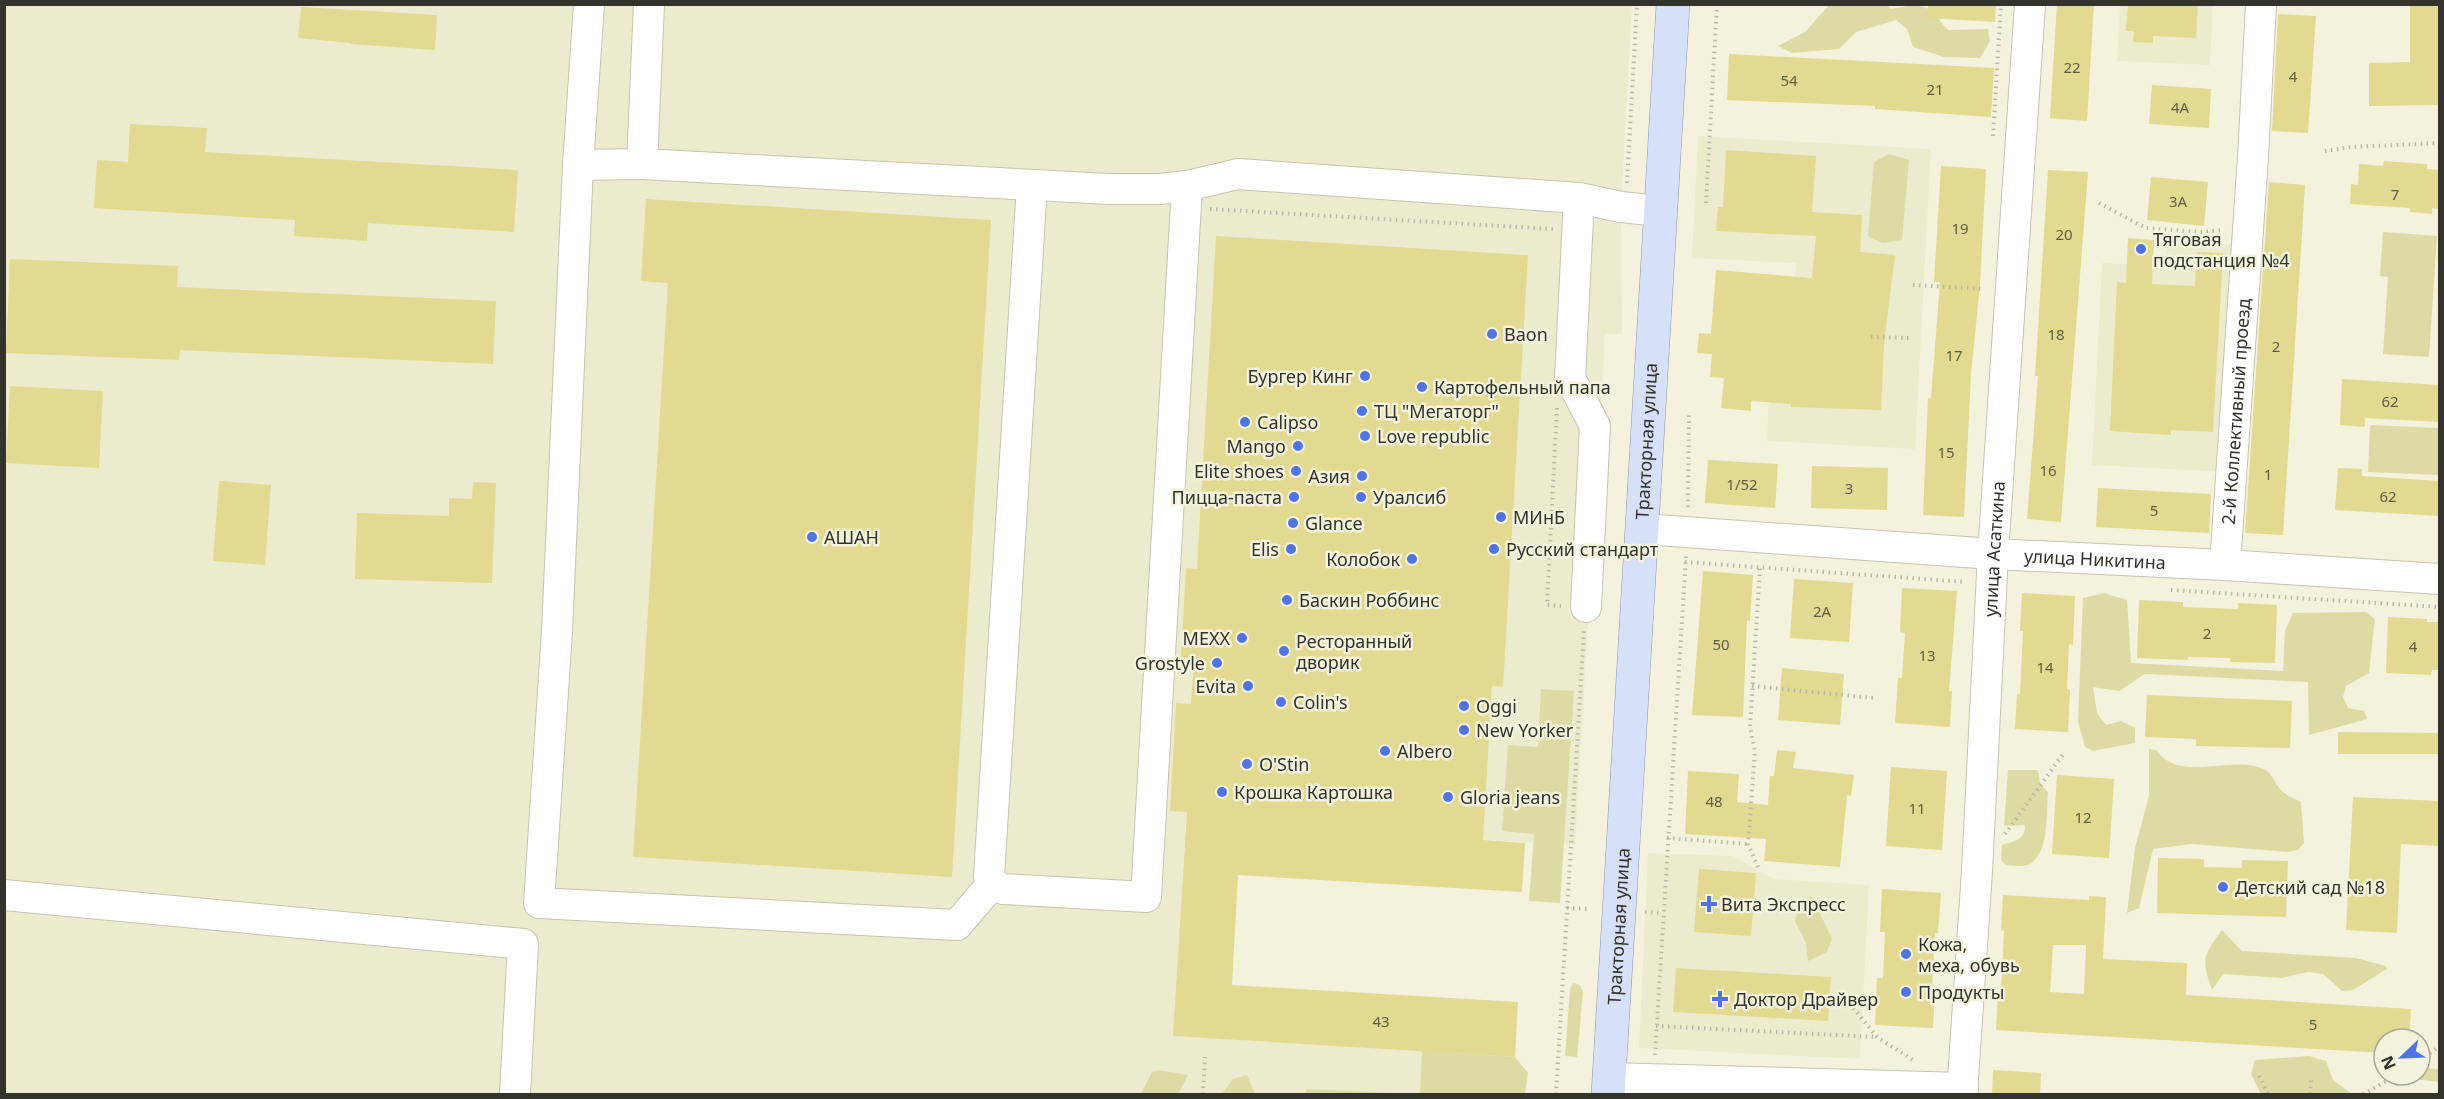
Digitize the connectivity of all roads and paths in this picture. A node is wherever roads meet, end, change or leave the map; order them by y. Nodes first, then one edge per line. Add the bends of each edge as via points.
1 (589, 4) edge
2 (648, 4) edge
3 (1637, 4) edge
4 (1673, 4) edge
5 (1717, 4) edge
6 (2030, 4) edge
7 (2261, 4) edge
8 (2439, 143) edge
9 (2325, 151) dead end
10 (642, 164) junction
11 (578, 165) junction
12 (1032, 185) junction
13 (1195, 198) junction
14 (1579, 198) junction
15 (1706, 203) dead end
16 (2099, 203) dead end
17 (1359, 206) dead end
18 (1626, 207) junction
19 (1659, 211) junction
20 (1358, 218) junction
21 (2248, 227) junction
22 (1554, 230) dead end
23 (1912, 285) dead end
24 (1984, 289) dead end
25 (1871, 337) dead end
26 (1910, 338) dead end
27 (1557, 406) dead end
28 (1689, 413) dead end
29 (1643, 529) junction
30 (1688, 532) junction
31 (1993, 554) junction
32 (1685, 562) junction
33 (2225, 565) junction
34 (1760, 568) junction
35 (2439, 579) edge
36 (1967, 583) dead end
37 (2167, 590) dead end
38 (2439, 607) edge
39 (1586, 608) junction
40 (1752, 686) junction
41 (1873, 698) dead end
42 (2064, 753) dead end
43 (1667, 838) junction
44 (2002, 838) dead end
45 (1748, 844) junction
46 (1758, 867) dead end
47 (992, 884) junction
48 (4, 895) edge
49 (1567, 908) junction
50 (1590, 909) dead end
51 (1641, 912) dead end
52 (1662, 913) junction
53 (1842, 994) dead end
54 (1656, 1026) junction
55 (1877, 1037) junction
56 (1205, 1057) dead end
57 (1921, 1066) dead end
58 (2259, 1076) dead end
59 (1653, 1080) junction
60 (2311, 1080) dead end
61 (1608, 1087) edge
62 (2377, 1087) edge
63 (1962, 1091) edge
64 (515, 1095) edge
65 (1203, 1095) edge
66 (1556, 1095) edge
67 (2268, 1095) edge
68 (2310, 1095) edge
69 (2363, 1095) edge

1 - 11 street
2 - 10 street
3 - 18 path
4 - 19 main road, Тракторная улица
5 - 15 path
6 - 31 street, улица Асаткина
7 - 21 street, 2-й Коллективный проезд
8 - 9 path
10 - 11 street
10 - 12 street
11 - 47 street via 557,631 539,903 957,925
12 - 13 street via 1160,189
12 - 47 street via 989,867
13 - 14 street via 1238,174
13 - 20 path
13 - 47 street via 1146,897 1003,889
14 - 18 street
14 - 39 street via 1570,378 1595,426
16 - 21 path via 2146,228 2200,232
17 - 20 path
18 - 19 street
19 - 29 main road, Тракторная улица
20 - 22 path
21 - 33 street, 2-й Коллективный проезд
23 - 24 path
25 - 26 path
27 - 39 path via 1547,605
28 - 30 path
29 - 30 street, улица Никитина
29 - 61 main road, Тракторная улица
30 - 31 street, улица Никитина
30 - 32 path
31 - 33 street, улица Никитина
31 - 63 street, улица Асаткина
32 - 34 path
32 - 43 path
33 - 35 street, улица Никитина
34 - 36 path
34 - 40 path
37 - 38 path
39 - 49 path
40 - 41 path
40 - 45 path via 1750,727 1755,751
42 - 44 path
43 - 45 path
43 - 52 path
45 - 46 path
48 - 64 street via 523,944
49 - 50 path
49 - 66 path
51 - 52 path
52 - 54 path
53 - 55 path
54 - 55 path
54 - 59 path
55 - 57 path
56 - 65 path
58 - 67 path
59 - 61 street
59 - 63 street
60 - 68 path
62 - 69 path

